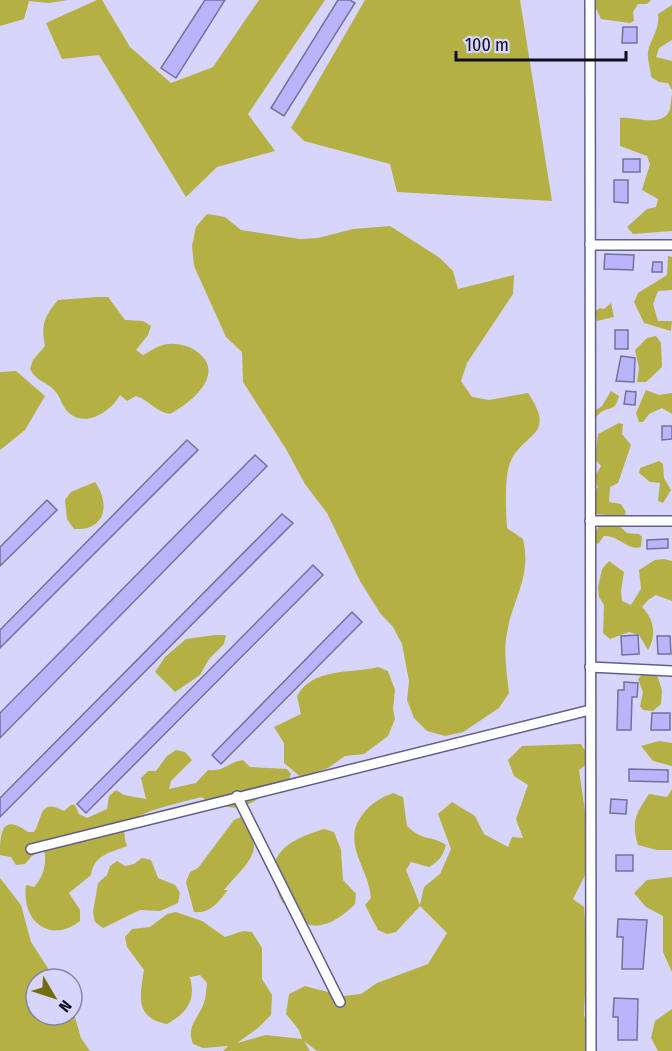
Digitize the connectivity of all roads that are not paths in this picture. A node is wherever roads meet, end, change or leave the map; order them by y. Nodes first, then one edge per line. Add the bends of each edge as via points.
1 (590, 0) edge
2 (590, 245) junction
3 (672, 245) edge
4 (590, 521) junction
5 (672, 521) edge
6 (590, 667) junction
7 (672, 671) edge
8 (590, 710) junction
9 (237, 796) junction
10 (31, 849) dead end
11 (340, 1002) dead end
12 (591, 1051) edge

1 - 2 street
2 - 3 street
2 - 4 street
4 - 5 street
4 - 6 street
6 - 7 street
6 - 8 street
8 - 9 street
8 - 12 street
9 - 10 street
9 - 11 street

